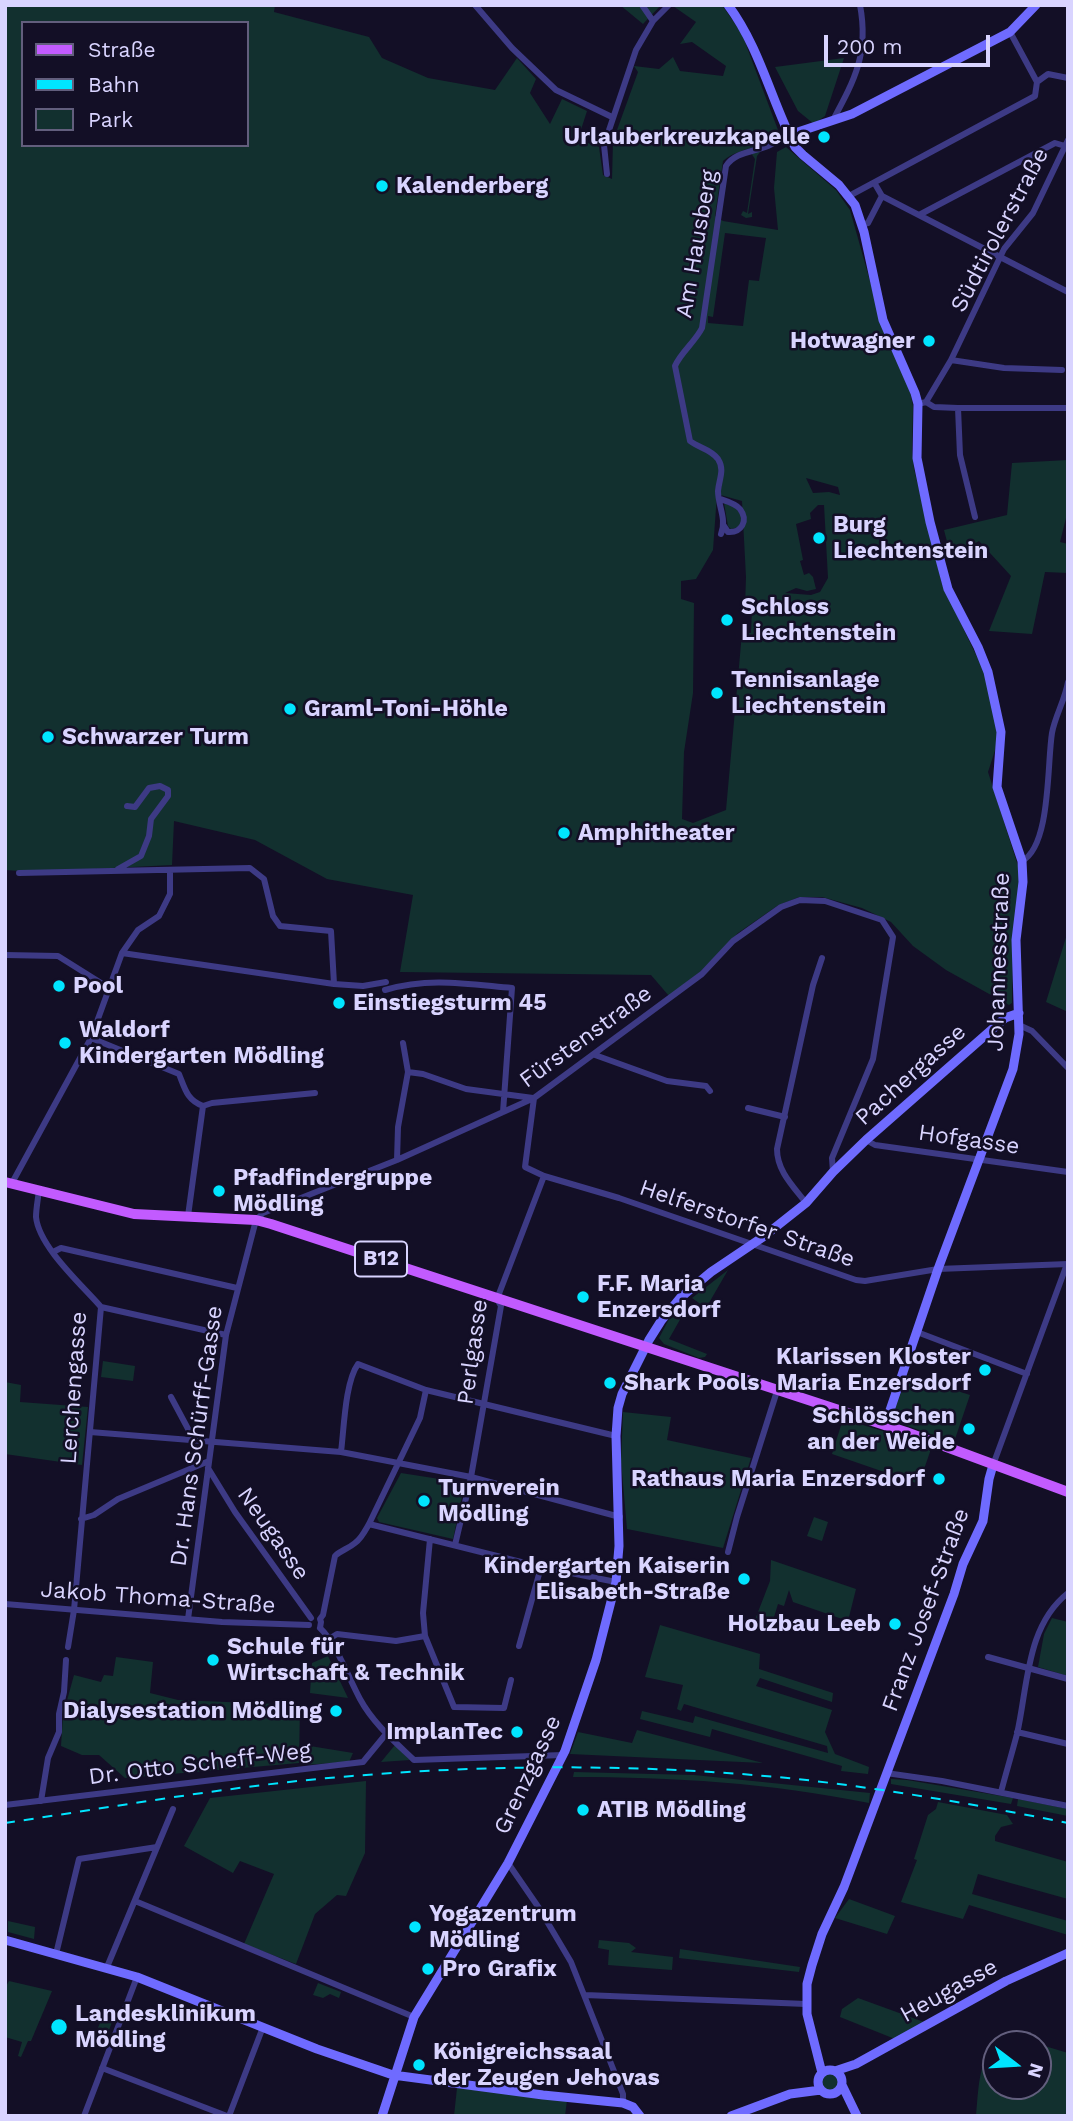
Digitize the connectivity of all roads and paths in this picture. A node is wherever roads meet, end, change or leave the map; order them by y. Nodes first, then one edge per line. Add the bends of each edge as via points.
1 (475, 5) edge
2 (642, 5) edge
3 (669, 5) edge
4 (728, 5) edge
5 (860, 5) edge
6 (1035, 5) edge
7 (653, 21) junction
8 (1010, 32) junction
9 (1068, 78) edge
10 (1037, 82) junction
11 (774, 96) junction
12 (612, 117) junction
13 (832, 121) junction
14 (812, 129) junction
15 (789, 135) junction
16 (1066, 143) edge
17 (607, 174) dead end
18 (875, 184) junction
19 (882, 196) junction
20 (849, 197) junction
21 (919, 215) junction
22 (861, 225) junction
23 (999, 258) junction
24 (1067, 291) edge
25 (951, 360) junction
26 (1062, 370) dead end
27 (922, 403) junction
28 (958, 408) junction
29 (1068, 408) edge
30 (720, 499) junction
31 (975, 517) dead end
32 (724, 526) junction
33 (720, 534) dead end
34 (1068, 682) edge
35 (127, 806) dead end
36 (1022, 861) junction
37 (170, 871) junction
38 (110, 872) junction
39 (19, 873) dead end
40 (122, 953) junction
41 (5, 955) edge
42 (822, 958) dead end
43 (334, 984) junction
44 (109, 988) junction
45 (1019, 1013) junction
46 (1019, 1024) junction
47 (91, 1038) junction
48 (403, 1043) dead end
49 (595, 1055) junction
50 (1068, 1068) edge
51 (408, 1072) junction
52 (710, 1091) dead end
53 (315, 1093) dead end
54 (504, 1094) junction
55 (534, 1098) junction
56 (203, 1106) junction
57 (748, 1108) dead end
58 (503, 1112) junction
59 (785, 1117) junction
60 (866, 1140) junction
61 (981, 1158) junction
62 (397, 1160) junction
63 (1068, 1171) edge
64 (833, 1172) junction
65 (544, 1176) junction
66 (9, 1183) edge
67 (39, 1190) junction
68 (806, 1203) junction
69 (188, 1216) junction
70 (256, 1220) junction
71 (751, 1244) junction
72 (55, 1250) junction
73 (1068, 1264) edge
74 (938, 1269) junction
75 (237, 1288) junction
76 (496, 1299) junction
77 (101, 1307) junction
78 (916, 1332) junction
79 (226, 1335) junction
80 (645, 1347) junction
81 (1027, 1374) junction
82 (426, 1390) junction
83 (777, 1391) junction
84 (170, 1397) dead end
85 (483, 1404) junction
86 (885, 1425) junction
87 (90, 1432) junction
88 (616, 1436) junction
89 (194, 1440) junction
90 (211, 1441) junction
91 (341, 1452) junction
92 (209, 1464) junction
93 (399, 1465) junction
94 (993, 1465) junction
95 (471, 1477) junction
96 (1068, 1492) edge
97 (620, 1517) junction
98 (81, 1519) junction
99 (369, 1524) junction
100 (430, 1539) junction
101 (455, 1545) junction
102 (728, 1552) dead end
103 (541, 1567) junction
104 (616, 1582) junction
105 (1068, 1593) edge
106 (5, 1604) edge
107 (74, 1610) junction
108 (188, 1619) junction
109 (320, 1619) junction
110 (310, 1622) junction
111 (320, 1628) junction
112 (425, 1636) junction
113 (329, 1639) junction
114 (519, 1646) dead end
115 (68, 1647) dead end
116 (988, 1657) dead end
117 (66, 1660) dead end
118 (1030, 1668) junction
119 (1068, 1679) edge
120 (512, 1680) dead end
121 (1017, 1732) junction
122 (386, 1734) junction
123 (1068, 1744) edge
124 (563, 1755) junction
125 (886, 1773) junction
126 (1001, 1792) junction
127 (41, 1801) junction
128 (5, 1805) edge
129 (1068, 1806) edge
130 (172, 1810) dead end
131 (157, 1847) junction
132 (508, 1863) junction
133 (135, 1901) junction
134 (5, 1940) edge
135 (1068, 1953) edge
136 (56, 1954) junction
137 (107, 1967) junction
138 (137, 1977) junction
139 (585, 1995) junction
140 (806, 2004) junction
141 (414, 2017) junction
142 (263, 2027) junction
143 (102, 2068) junction
144 (394, 2075) junction
145 (834, 2078) junction
146 (820, 2087) junction
147 (624, 2103) junction
148 (84, 2116) edge
149 (228, 2116) edge
150 (382, 2116) edge
151 (640, 2116) edge
152 (731, 2116) edge
153 (857, 2116) edge

1 - 12 street via 556,90
2 - 7 street
3 - 7 street
4 - 11 street, Johannesstraße
5 - 13 street via 863,44 859,68
6 - 8 street
7 - 12 street via 636,50
8 - 10 street
8 - 13 street
9 - 10 street via 1048,74
10 - 18 street via 1032,99
11 - 14 street via 793,124
11 - 15 street, Johannesstraße
12 - 17 street via 604,145
13 - 14 street
14 - 15 street
15 - 20 street, Johannesstraße via 803,155
15 - 30 street, Am Hausberg via 739,155 726,166 702,328 675,366 690,441 719,461
16 - 21 street via 1055,143
16 - 23 street, Südtirolerstraße via 1038,204
18 - 19 street
18 - 20 street
19 - 21 street
19 - 22 street via 867,223
20 - 22 street, Johannesstraße
21 - 23 street
22 - 27 street, Johannesstraße via 883,320
23 - 24 street
23 - 25 street, Südtirolerstraße
25 - 26 street
25 - 27 street, Südtirolerstraße
27 - 28 street
27 - 36 street, Johannesstraße via 917,458 930,522 948,589 988,672 1001,732 997,787
28 - 29 street
28 - 31 street via 960,455
30 - 32 street, Am Hausberg
30 - 32 street via 738,507 744,522 735,532
32 - 33 street
34 - 36 street via 1053,729 1045,819 1034,849
35 - 38 street via 135,807 149,788 168,790 151,818 141,856
36 - 45 street, Johannesstraße via 1016,940
37 - 38 street
37 - 40 street via 170,894 159,916 138,930
37 - 43 street via 250,868 264,879 280,926 331,931
38 - 39 street
40 - 43 street
40 - 44 street
41 - 44 street via 58,956
42 - 59 street
43 - 54 street via 386,986 435,981 512,988
44 - 47 street
45 - 46 street, Johannesstraße
45 - 60 street, Pachergasse via 1005,1018
46 - 50 street
46 - 61 street, Johannesstraße via 1013,1069
47 - 56 street via 179,1074 187,1095
47 - 66 street
48 - 51 street
49 - 52 street via 667,1081 706,1086
49 - 55 street, Fürstenstraße
49 - 64 street, Fürstenstraße via 781,907 800,900 825,901 882,920 893,937 873,1059 832,1158
51 - 54 street via 466,1089
51 - 62 street
53 - 56 street
54 - 55 street
54 - 58 street
55 - 58 street, Fürstenstraße
55 - 65 street via 524,1167
56 - 69 street
57 - 59 street
58 - 62 street, Fürstenstraße
59 - 68 street via 777,1159
60 - 61 street, Hofgasse via 875,1145
60 - 64 street, Pachergasse
61 - 63 street, Hofgasse
61 - 74 street, Johannesstraße
62 - 70 street, Fürstenstraße via 269,1209
64 - 68 street, Pachergasse
65 - 71 street, Helferstorfer Straße
65 - 76 street, Perlgasse
66 - 67 main road, B12
67 - 69 main road, B12 via 134,1214
67 - 72 street, Lerchengasse via 37,1222
68 - 71 street, Pachergasse
69 - 70 main road, B12
70 - 75 street, Dr. Hans Schürff-Gasse
70 - 76 main road, B12
71 - 74 street, Helferstorfer Straße via 861,1281
71 - 80 street, Grenzgasse via 680,1298
72 - 75 street
72 - 77 street, Lerchengasse
73 - 74 street, Helferstorfer Straße
73 - 81 street, Franz Josef-Straße
74 - 78 street, Johannesstraße
75 - 79 street, Dr. Hans Schürff-Gasse
76 - 80 main road, B12
76 - 85 street, Perlgasse via 501,1306
77 - 79 street
77 - 87 street, Lerchengasse
78 - 81 street
78 - 86 street, Johannesstraße
79 - 90 street, Dr. Hans Schürff-Gasse
80 - 83 main road, B12
80 - 88 street, Grenzgasse via 622,1394
81 - 94 street, Franz Josef-Straße
82 - 85 street
82 - 91 street via 356,1364
82 - 93 street via 420,1418
83 - 86 main road, B12
83 - 102 street
84 - 89 street
85 - 88 street
85 - 95 street, Perlgasse
86 - 94 main road, B12
87 - 89 street
87 - 98 street, Lerchengasse
88 - 97 street, Grenzgasse
89 - 90 street
90 - 91 street
90 - 92 street, Dr. Hans Schürff-Gasse
91 - 93 street
92 - 98 street via 118,1499
92 - 108 street, Dr. Hans Schürff-Gasse
92 - 110 street, Neugasse via 235,1512
93 - 95 street
93 - 99 street
94 - 96 main road, B12
94 - 125 street, Franz Josef-Straße via 980,1528
95 - 97 street
95 - 101 street, Perlgasse
97 - 104 street, Grenzgasse
98 - 107 street, Lerchengasse
99 - 100 street
99 - 109 street via 360,1539 335,1556
100 - 101 street
100 - 112 street
101 - 103 street
103 - 104 street
103 - 114 street
104 - 124 street, Grenzgasse via 596,1660
105 - 118 street via 1044,1620
106 - 107 street, Jakob Thoma-Straße
107 - 108 street, Jakob Thoma-Straße
107 - 115 street, Lerchengasse
108 - 110 street, Jakob Thoma-Straße
109 - 110 street
109 - 111 street
110 - 111 street via 314,1630
111 - 113 street
112 - 113 street via 396,1641 337,1634
112 - 120 street via 454,1707 504,1708
113 - 122 street via 361,1701
116 - 118 street
117 - 127 street via 59,1732 48,1758
118 - 119 street
118 - 121 street
121 - 123 street
121 - 126 street
122 - 124 street via 414,1760
122 - 127 street, Dr. Otto Scheff-Weg via 363,1762
124 - 132 street, Grenzgasse
125 - 126 street
125 - 140 street, Franz Josef-Straße via 817,1949
126 - 129 street
127 - 128 street, Dr. Otto Scheff-Weg
130 - 131 street
131 - 133 street
131 - 136 street via 79,1859
132 - 139 street via 562,1946
132 - 141 street, Grenzgasse
133 - 137 street
133 - 141 street
134 - 136 street
135 - 145 street, Heugasse via 1006,1981
136 - 137 street
137 - 138 street
138 - 142 street
138 - 143 street
139 - 140 street
139 - 147 street
140 - 145 street, Franz Josef-Straße via 810,2032
141 - 144 street, Grenzgasse
142 - 144 street
142 - 149 street
143 - 148 street
143 - 149 street
144 - 147 street
144 - 150 street, Grenzgasse
145 - 146 street
145 - 146 street via 828,2094
145 - 153 street
146 - 152 street
147 - 151 street

